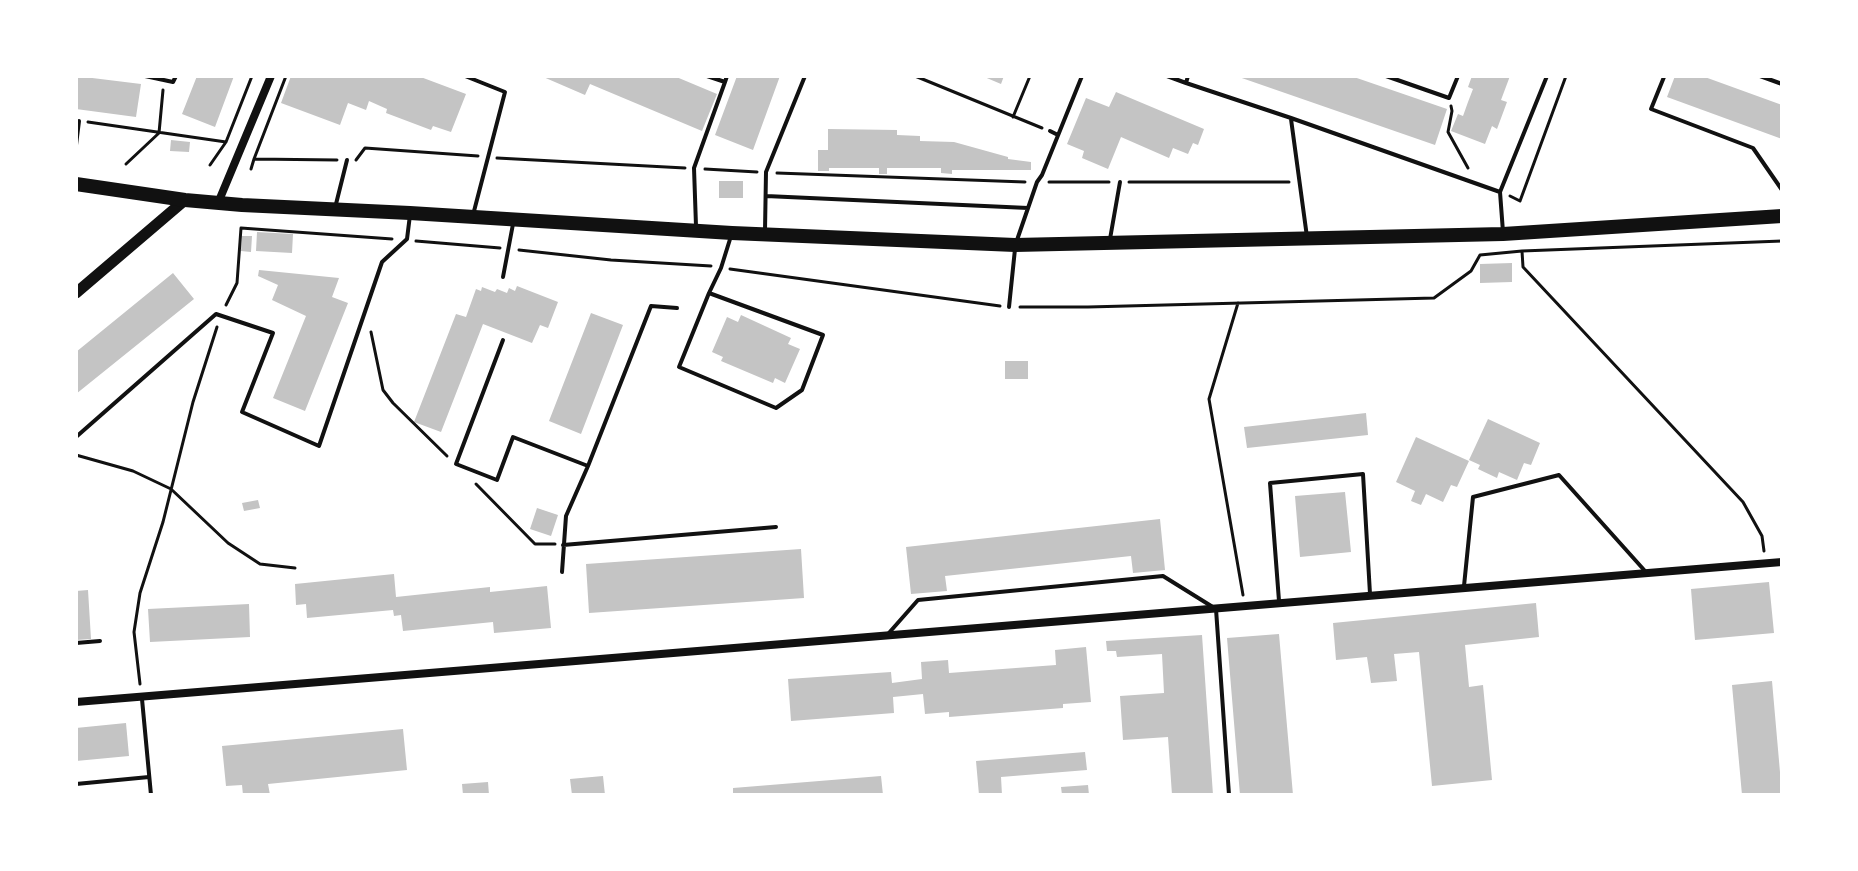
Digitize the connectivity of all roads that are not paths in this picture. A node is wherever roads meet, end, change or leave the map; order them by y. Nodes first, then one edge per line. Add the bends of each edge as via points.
1 (145, 76) edge
2 (176, 76) edge
3 (271, 76) edge
4 (465, 76) edge
5 (707, 76) edge
6 (727, 76) edge
7 (805, 76) edge
8 (1082, 76) edge
9 (1167, 76) edge
10 (1188, 76) edge
11 (1386, 76) edge
12 (1458, 76) edge
13 (1547, 76) edge
14 (1663, 76) edge
15 (1760, 76) edge
16 (725, 82) junction
17 (1186, 83) junction
18 (1782, 84) edge
19 (1291, 118) junction
20 (79, 121) road end
21 (1050, 131) road end
22 (1058, 135) junction
23 (76, 145) edge
24 (347, 160) dead end
25 (1120, 182) dead end
26 (76, 184) edge
27 (1782, 190) edge
28 (1500, 192) junction
29 (766, 196) junction
30 (185, 200) junction
31 (218, 203) junction
32 (1028, 208) junction
33 (335, 209) junction
34 (410, 213) junction
35 (1782, 216) edge
36 (472, 217) junction
37 (514, 220) junction
38 (697, 231) junction
39 (732, 233) junction
40 (765, 234) junction
41 (1503, 234) junction
42 (1307, 239) junction
43 (1110, 243) junction
44 (1015, 245) junction
45 (503, 277) dead end
46 (76, 293) edge
47 (709, 293) junction
48 (1009, 307) road end
49 (677, 308) dead end
50 (503, 340) dead end
51 (76, 437) edge
52 (588, 466) junction
53 (776, 527) dead end
54 (563, 545) junction
55 (1782, 562) edge
56 (562, 572) dead end
57 (1647, 573) junction
58 (1463, 588) junction
59 (1370, 596) junction
60 (1280, 604) junction
61 (1216, 609) junction
62 (887, 636) junction
63 (100, 641) dead end
64 (76, 643) edge
65 (142, 696) junction
66 (76, 702) edge
67 (149, 777) junction
68 (76, 784) edge
69 (151, 795) edge
70 (1229, 795) edge

1 - 2 lane via 173,82
3 - 31 street
4 - 36 lane via 505,92
5 - 16 lane
6 - 16 lane
7 - 29 lane via 766,172
8 - 22 lane
9 - 17 lane
10 - 17 lane
11 - 12 lane via 1449,98
13 - 28 lane
14 - 27 lane via 1651,109 1753,148
15 - 18 lane
16 - 38 lane via 694,168
17 - 19 lane
19 - 28 lane
19 - 42 lane
20 - 23 lane
21 - 22 lane
22 - 32 lane
24 - 33 lane
25 - 43 lane
26 - 30 main road
28 - 41 lane
29 - 32 lane
29 - 40 lane
30 - 31 main road
30 - 46 street
31 - 33 main road
32 - 44 lane
33 - 34 main road
34 - 36 main road
34 - 51 lane via 406,240 382,262 319,446 242,412 273,333 216,314
35 - 41 main road
36 - 37 main road
37 - 38 main road
37 - 45 lane
38 - 39 main road
39 - 40 main road
39 - 47 lane
40 - 44 main road
41 - 42 main road
42 - 43 main road
43 - 44 main road
44 - 48 lane
47 - 47 lane via 823,335 802,390 776,408 679,367
49 - 52 lane via 651,306
50 - 52 lane via 456,464 497,480 513,437
52 - 54 lane via 566,516
53 - 54 lane
54 - 56 lane
55 - 57 street
57 - 58 street
57 - 58 lane via 1559,475 1473,497
58 - 59 street
59 - 60 street
59 - 60 lane via 1363,474 1270,483
60 - 61 street
61 - 62 street
61 - 62 lane via 1163,576 918,600
61 - 70 lane
62 - 65 street
63 - 64 lane
65 - 66 street
65 - 67 lane
67 - 68 lane
67 - 69 lane

